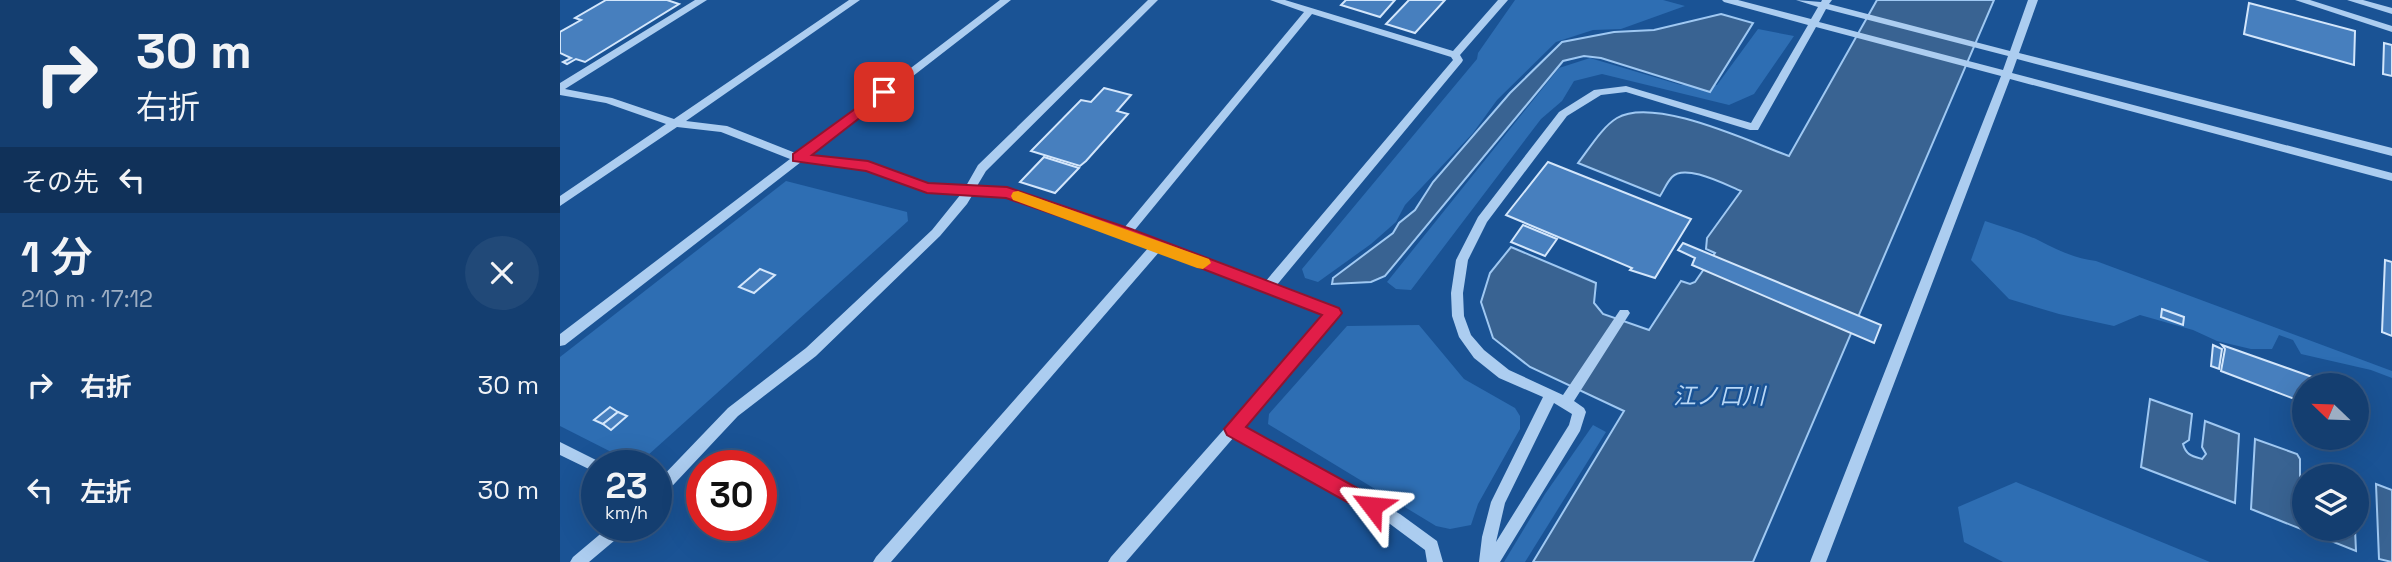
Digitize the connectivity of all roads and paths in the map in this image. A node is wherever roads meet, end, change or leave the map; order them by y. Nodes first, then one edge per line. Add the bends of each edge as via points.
1 (702, 0) edge
2 (855, 0) edge
3 (1006, 0) edge
4 (1153, 0) edge
5 (1275, 0) edge
6 (1503, 0) edge
7 (1727, 0) edge
8 (1801, 0) edge
9 (2033, 0) edge
10 (2300, 0) edge
11 (2352, 0) edge
12 (1829, 5) edge
13 (1310, 10) junction
14 (2392, 11) edge
15 (1820, 25) junction
16 (2392, 29) edge
17 (1455, 55) junction
18 (2012, 55) junction
19 (2006, 74) junction
20 (560, 90) edge
21 (674, 123) junction
22 (2392, 152) edge
23 (799, 158) junction
24 (2392, 177) edge
25 (968, 191) junction
26 (560, 202) edge
27 (1126, 233) junction
28 (1156, 247) junction
29 (1268, 287) junction
30 (1625, 313) dead end
31 (560, 341) edge
32 (1550, 394) junction
33 (1569, 398) junction
34 (1233, 429) junction
35 (560, 448) edge
36 (581, 459) edge
37 (672, 476) edge
38 (603, 541) edge
39 (578, 562) edge
40 (881, 562) edge
41 (1116, 562) edge
42 (1435, 562) edge
43 (1490, 562) edge
44 (1818, 562) edge

1 - 20 street
2 - 21 street
3 - 23 street
4 - 25 street via 982,168
5 - 13 street
6 - 17 street
7 - 15 street
8 - 12 street
9 - 18 street
10 - 16 street
11 - 14 street
12 - 15 street
12 - 18 street
13 - 17 street
13 - 27 street
15 - 19 street
15 - 32 street via 1754,127 1626,89 1598,92 1563,114 1482,220 1462,260 1457,293 1465,337 1504,374
17 - 29 street via 1458,60
18 - 19 street
18 - 22 street
19 - 24 street
19 - 44 street
20 - 21 street via 608,100
21 - 23 street via 733,132
21 - 26 street
23 - 25 street via 868,166 927,188
23 - 31 street
25 - 27 street via 1007,192
25 - 37 street via 936,233 811,352 733,412
27 - 28 street
28 - 29 street
28 - 40 street
29 - 34 street via 1334,313
30 - 33 street
32 - 33 street
32 - 43 street via 1498,502 1489,537
33 - 43 street via 1579,412 1575,427
34 - 41 street
34 - 42 street via 1395,519 1432,546
35 - 36 street
38 - 39 street

